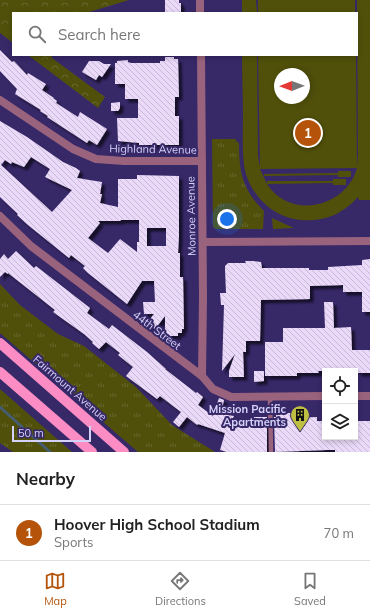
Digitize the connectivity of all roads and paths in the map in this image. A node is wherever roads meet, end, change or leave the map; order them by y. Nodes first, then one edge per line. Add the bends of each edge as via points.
1 (200, 0) edge
2 (200, 12) edge
3 (201, 56) edge
4 (0, 100) edge
5 (202, 161) junction
6 (0, 216) edge
7 (370, 241) edge
8 (202, 242) junction
9 (0, 343) edge
10 (0, 372) edge
11 (202, 376) junction
12 (322, 396) edge
13 (358, 396) edge
14 (370, 396) edge
15 (270, 397) junction
16 (92, 452) edge
17 (124, 452) edge
18 (271, 452) edge

1 - 2 street
3 - 5 street, Monroe Avenue
4 - 5 street, Highland Avenue via 73,149 96,159
5 - 8 street, Monroe Avenue
6 - 11 street, 44th Street via 30,246
7 - 8 street
8 - 11 street, Monroe Avenue
9 - 17 main road, Fairmount Avenue
10 - 16 main road
11 - 15 street, 44th Street via 213,389 231,397
12 - 15 street, 44th Street
13 - 14 street
15 - 18 lane

